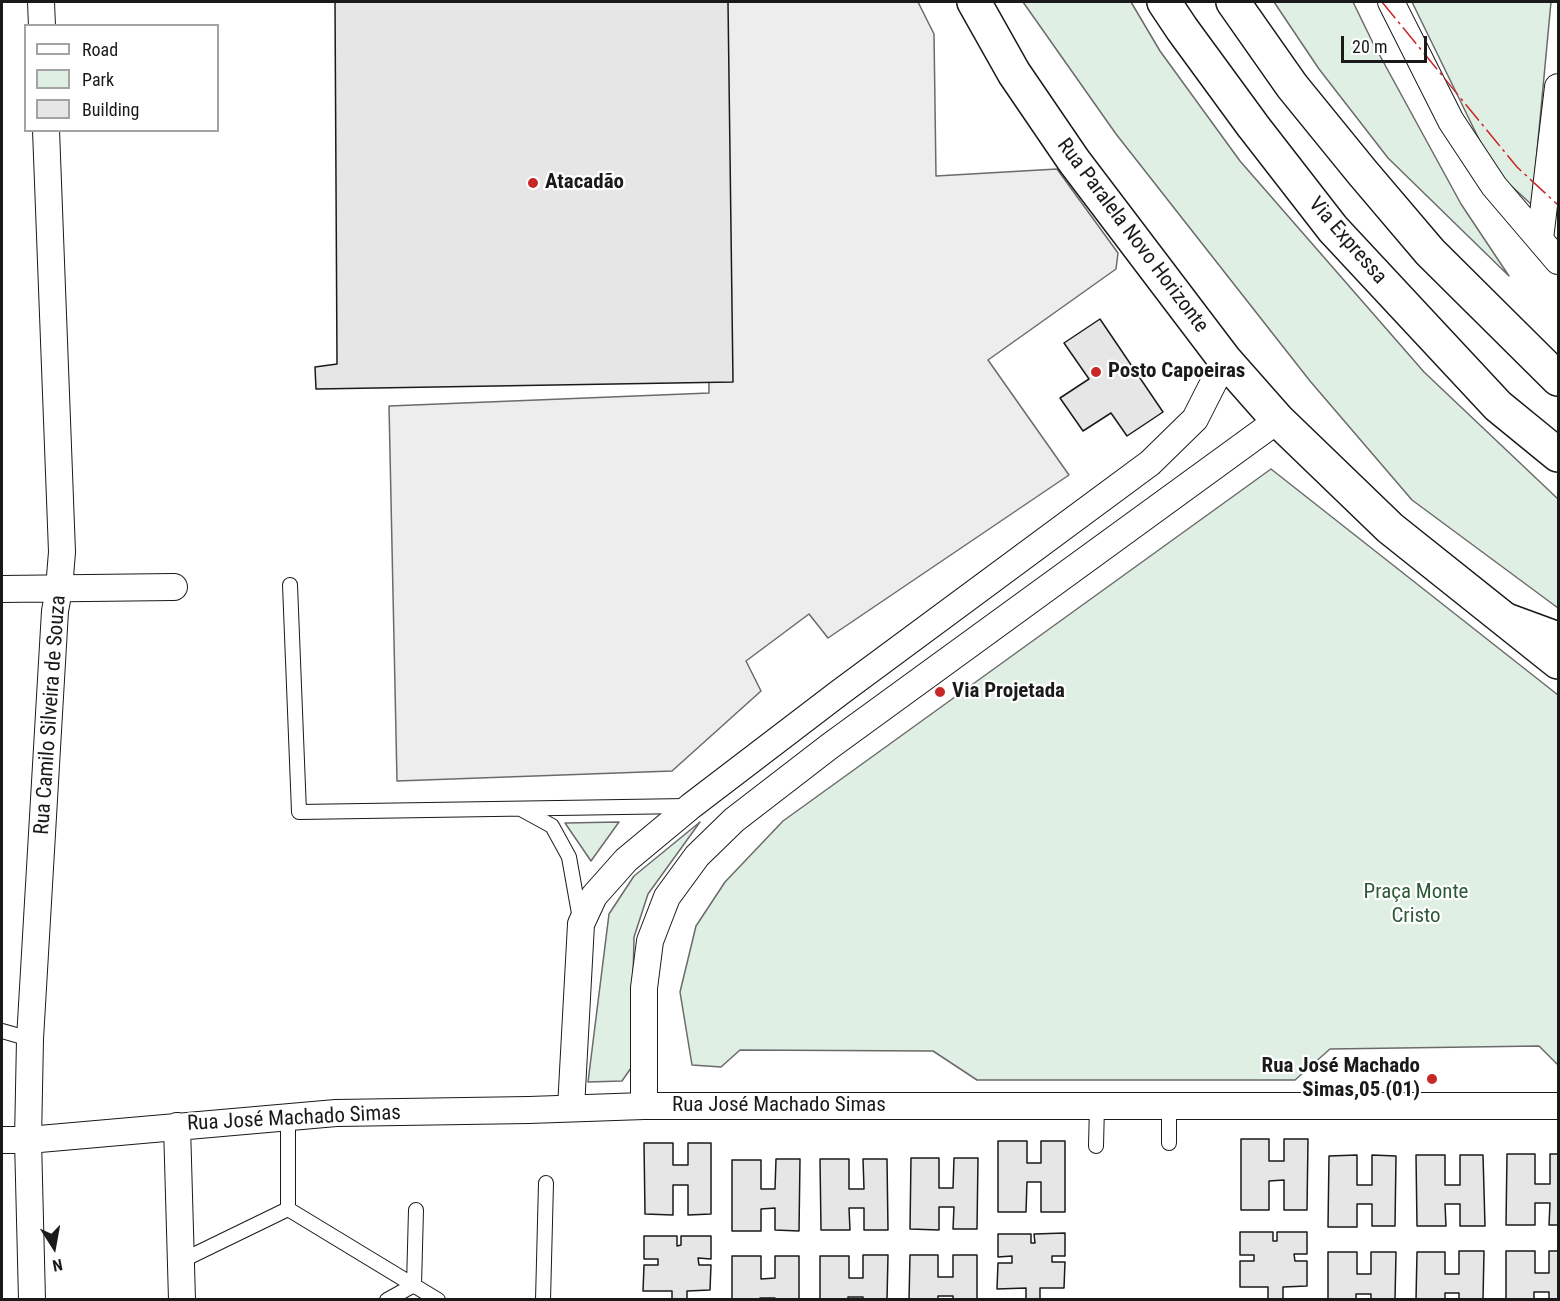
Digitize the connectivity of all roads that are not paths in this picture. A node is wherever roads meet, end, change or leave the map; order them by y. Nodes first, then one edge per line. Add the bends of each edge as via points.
1 (41, 2) edge
2 (974, 2) edge
3 (1164, 2) edge
4 (1233, 2) edge
5 (1391, 2) edge
6 (42, 24) edge
7 (1558, 87) edge
8 (46, 132) edge
9 (1549, 239) edge
10 (1558, 261) edge
11 (1225, 360) junction
12 (1558, 379) edge
13 (1278, 420) junction
14 (1558, 455) edge
15 (1150, 463) junction
16 (1174, 495) junction
17 (290, 585) dead end
18 (174, 587) dead end
19 (2, 589) edge
20 (59, 589) junction
21 (1506, 620) junction
22 (1558, 639) edge
23 (1558, 662) edge
24 (691, 806) junction
25 (520, 808) junction
26 (581, 924) junction
27 (2, 1031) edge
28 (30, 1039) junction
29 (644, 1106) junction
30 (1097, 1106) junction
31 (1169, 1106) junction
32 (1558, 1106) edge
33 (570, 1108) junction
34 (288, 1116) junction
35 (177, 1126) junction
36 (2, 1140) edge
37 (28, 1140) junction
38 (1169, 1143) dead end
39 (1096, 1146) dead end
40 (546, 1183) dead end
41 (288, 1209) junction
42 (416, 1210) dead end
43 (181, 1261) junction
44 (414, 1285) junction
45 (32, 1299) edge
46 (182, 1299) edge
47 (387, 1299) edge
48 (438, 1299) edge
49 (543, 1299) edge

1 - 6 street
2 - 11 main road, Rua Paralela Novo Horizonte via 1014,73 1074,161
3 - 14 main road, Via Expressa via 1333,229 1498,406
4 - 12 main road via 1292,86 1422,243
5 - 9 street via 1451,121 1494,186
7 - 9 street
8 - 20 street, Rua Camilo Silveira de Souza via 62,552
9 - 10 street
11 - 13 main road, Rua Paralela Novo Horizonte
11 - 15 street via 1195,419
13 - 16 street
13 - 21 main road, Rua Paralela Novo Horizonte via 1390,528
15 - 16 street
15 - 24 street
16 - 29 street via 830,746 734,820 697,856 667,897 650,941 644,988
17 - 25 lane via 299,812
18 - 20 street
19 - 20 street
20 - 28 street, Rua Camilo Silveira de Souza
21 - 22 main road
21 - 23 main road, Rua Paralela Novo Horizonte
24 - 25 lane
24 - 26 street via 626,860 594,896
25 - 26 lane via 552,826 569,857
26 - 33 street
27 - 28 lane
28 - 37 street, Rua Camilo Silveira de Souza
29 - 30 street, Rua José Machado Simas
29 - 33 street, Rua José Machado Simas
30 - 31 street, Rua José Machado Simas
30 - 39 lane
31 - 32 street, Rua José Machado Simas
31 - 38 lane
33 - 34 street, Rua José Machado Simas
34 - 35 street, Rua José Machado Simas
34 - 41 lane
35 - 37 street, Rua José Machado Simas
35 - 43 street
36 - 37 street, Rua José Machado Simas
37 - 45 street, Rua Camilo Silveira de Souza
40 - 49 lane
41 - 43 lane
41 - 44 lane
42 - 44 lane
43 - 46 street
44 - 47 lane
44 - 48 lane

